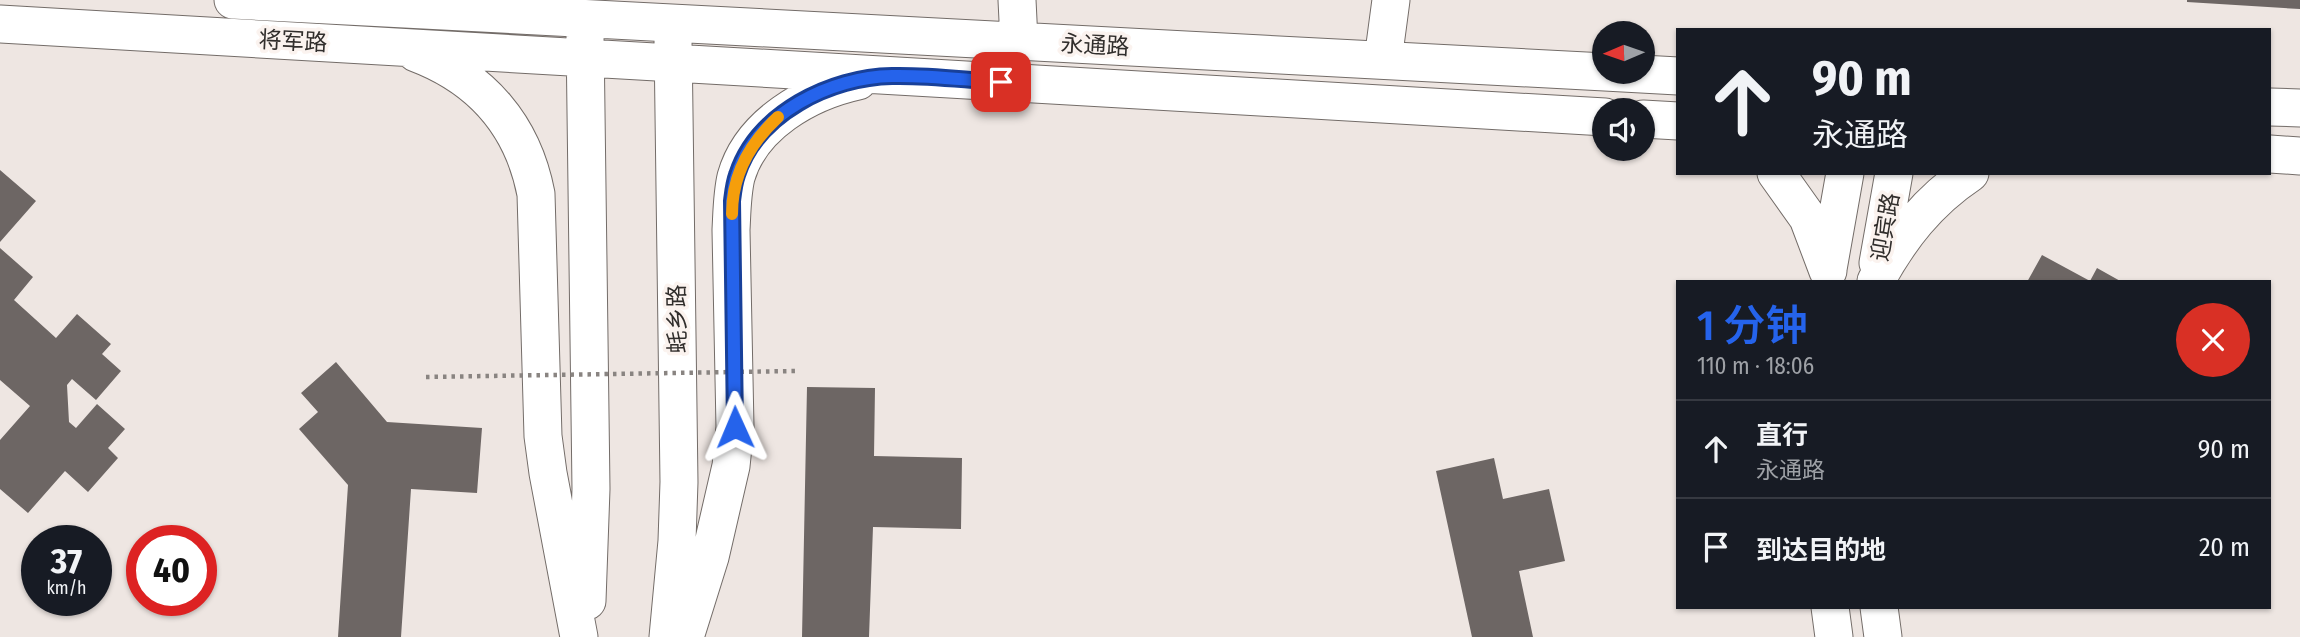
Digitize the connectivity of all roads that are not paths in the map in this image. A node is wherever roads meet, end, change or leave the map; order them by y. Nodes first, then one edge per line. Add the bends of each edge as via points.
1 (233, 0) edge
2 (446, 0) edge
3 (779, 0) edge
4 (1017, 0) edge
5 (1391, 0) edge
6 (410, 9) junction
7 (584, 9) edge
8 (673, 11) edge
9 (0, 24) edge
10 (853, 32) junction
11 (1019, 41) junction
12 (402, 48) junction
13 (585, 58) junction
14 (1383, 60) junction
15 (674, 63) junction
16 (1592, 71) edge
17 (1656, 75) edge
18 (891, 76) junction
19 (1676, 76) edge
20 (2271, 107) edge
21 (2300, 108) edge
22 (1592, 116) edge
23 (1655, 120) edge
24 (1676, 121) edge
25 (2271, 154) edge
26 (2300, 156) edge
27 (1777, 175) edge
28 (1844, 175) edge
29 (1894, 175) edge
30 (1967, 175) edge
31 (1828, 276) edge
32 (1876, 280) edge
33 (1877, 280) edge
34 (1830, 609) edge
35 (1879, 609) edge
36 (579, 637) edge
37 (586, 637) edge
38 (668, 637) edge
39 (685, 637) edge
40 (1834, 637) edge
41 (1883, 637) edge

1 - 6 street, 将军路
2 - 6 street
3 - 10 street via 806,18
4 - 11 street
5 - 14 street
6 - 7 street, 将军路
7 - 8 street, 永通路
7 - 13 street
8 - 10 street, 永通路
8 - 15 street, 蚝乡路
9 - 12 street, 将军路
10 - 11 street, 永通路
11 - 14 street, 永通路
12 - 13 street, 将军路
12 - 36 street via 447,69 502,112 531,169 536,194 544,436
13 - 15 street, 永通路
13 - 37 street via 591,489
14 - 16 street, 永通路
15 - 18 street, 永通路
15 - 38 street, 蚝乡路 via 679,482
17 - 19 street, 永通路
18 - 22 street, 永通路
18 - 39 street via 842,84 799,103 761,135 737,175 732,201 735,427 731,466
20 - 21 street
23 - 24 street
25 - 26 street
27 - 31 street via 1808,218
28 - 31 street
29 - 32 street, 迎宾路
30 - 33 street via 1910,226
34 - 40 street
35 - 41 street

